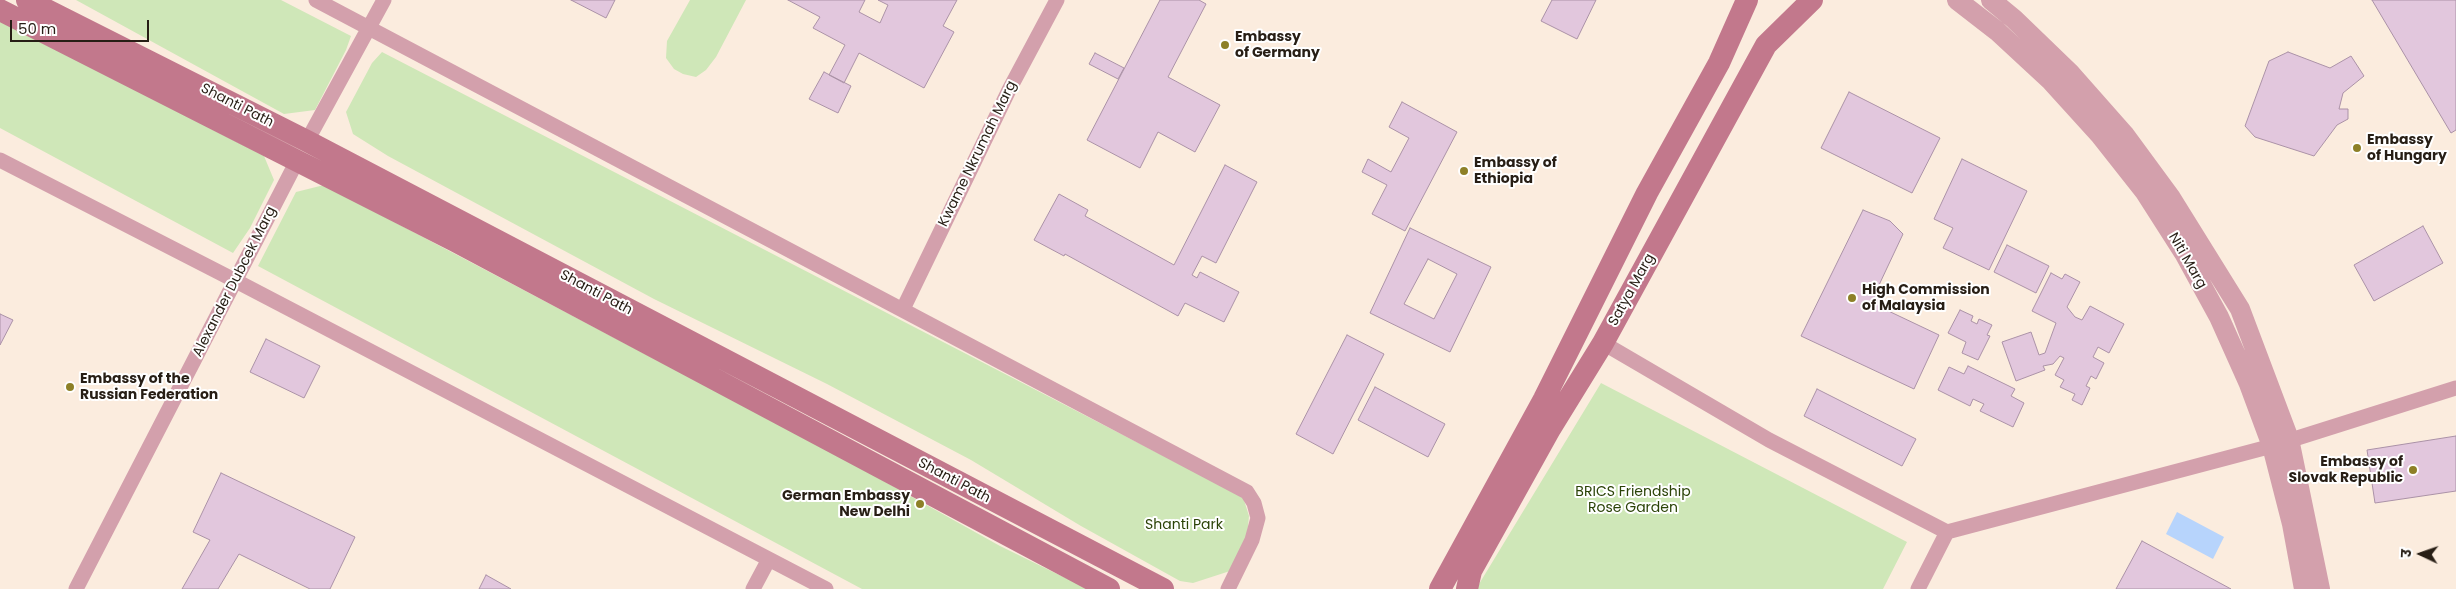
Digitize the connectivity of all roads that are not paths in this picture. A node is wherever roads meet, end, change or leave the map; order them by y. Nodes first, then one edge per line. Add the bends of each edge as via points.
1 (27, 0) edge
2 (316, 0) edge
3 (384, 0) edge
4 (1057, 0) edge
5 (1747, 0) edge
6 (1812, 0) edge
7 (1957, 0) edge
8 (1991, 0) edge
9 (0, 10) edge
10 (369, 28) junction
11 (302, 151) junction
12 (0, 160) edge
13 (236, 281) junction
14 (903, 309) junction
15 (1603, 343) junction
16 (2456, 388) edge
17 (2281, 442) junction
18 (1947, 532) junction
19 (769, 559) junction
20 (76, 589) edge
21 (753, 589) edge
22 (826, 589) edge
23 (1109, 589) edge
24 (1162, 589) edge
25 (1228, 589) edge
26 (1440, 589) edge
27 (1467, 589) edge
28 (1918, 589) edge
29 (2304, 589) edge
30 (2320, 589) edge

1 - 11 main road, Shanti Path
2 - 10 street
3 - 10 street, Alexander Dubcek Marg
4 - 14 street, Kwame Nkrumah Marg via 1009,90
5 - 26 main road via 1719,63 1648,193 1544,399
6 - 15 main road, Satya Marg via 1766,45
7 - 17 street, Niti Marg via 1997,31 2051,81 2100,135 2144,192 2219,317 2249,384
8 - 17 street, Niti Marg via 2071,74 2124,134 2171,198 2240,309
9 - 11 main road, Shanti Path
10 - 11 street, Alexander Dubcek Marg
10 - 14 street
11 - 13 street, Alexander Dubcek Marg
11 - 23 main road, Shanti Path via 482,255
11 - 24 main road, Shanti Path
12 - 13 street
13 - 19 street
13 - 20 street, Alexander Dubcek Marg
14 - 25 street via 1247,492 1258,518 1252,540
15 - 18 street via 1769,440
15 - 27 main road, Satya Marg via 1471,571
16 - 17 street
17 - 18 street
17 - 29 street, Niti Marg
17 - 30 street, Niti Marg
18 - 28 street
19 - 21 street
19 - 22 street

